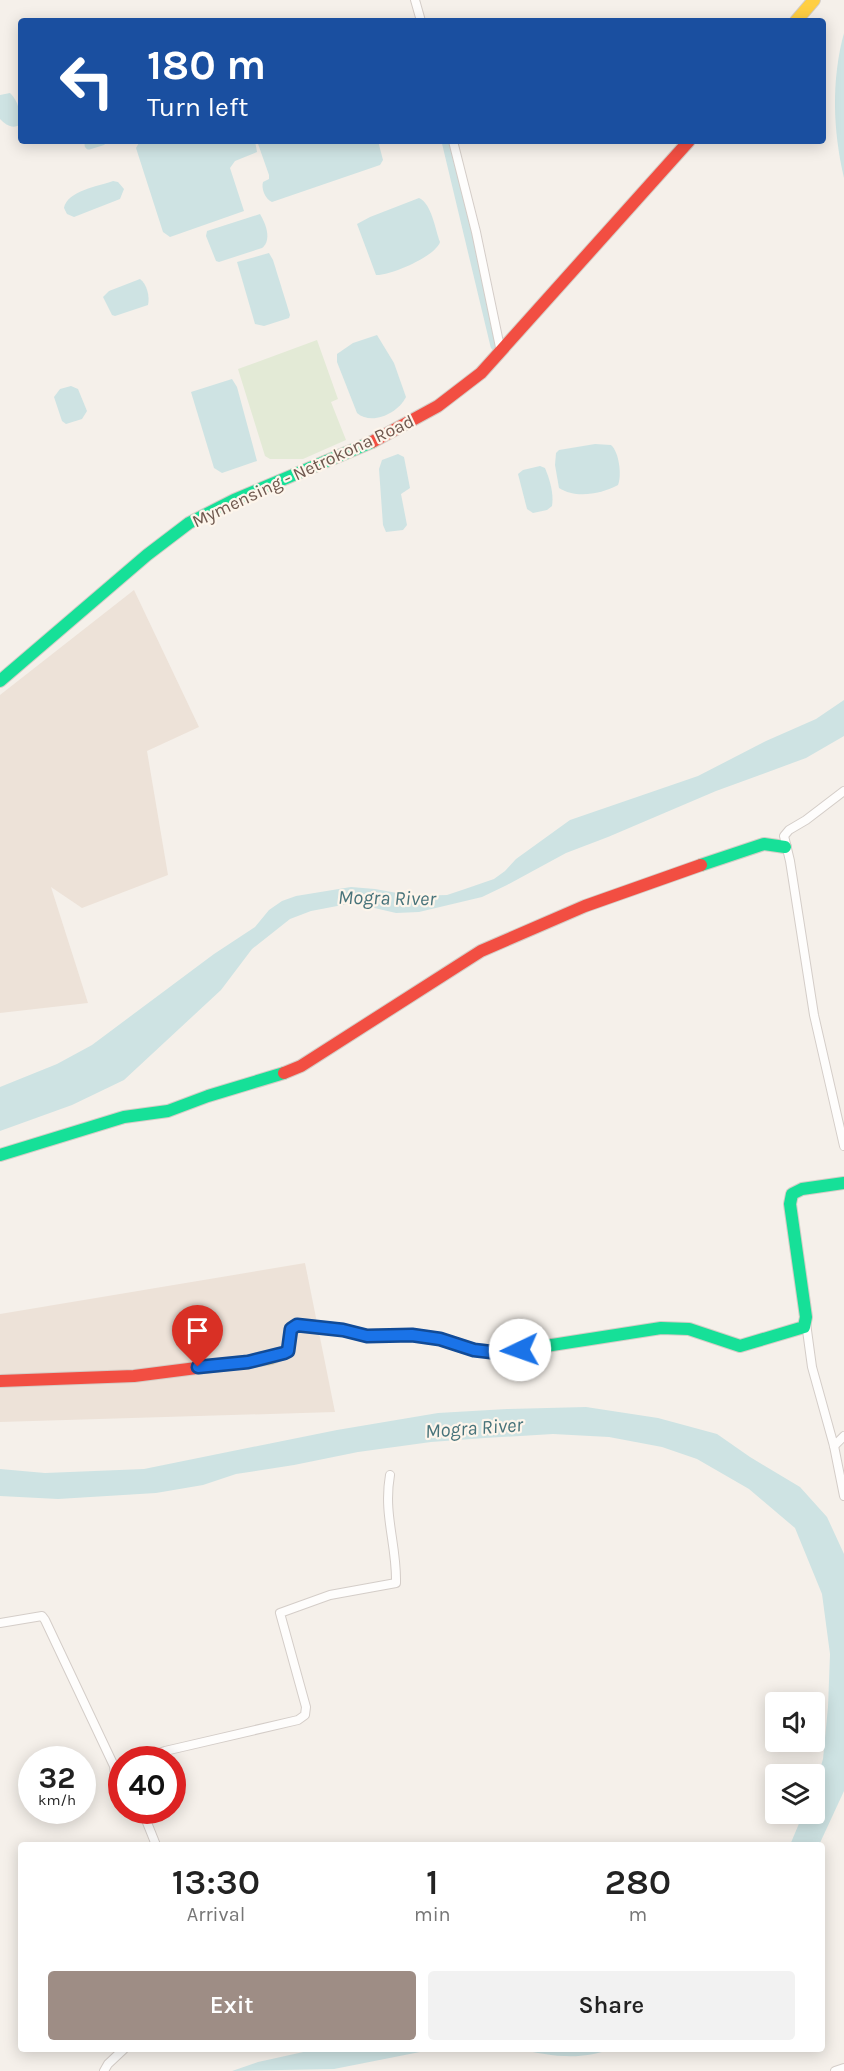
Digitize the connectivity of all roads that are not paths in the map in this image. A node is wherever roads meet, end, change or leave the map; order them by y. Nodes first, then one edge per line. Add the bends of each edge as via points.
1 (415, 0) edge
2 (814, 0) edge
3 (420, 18) edge
4 (799, 18) edge
5 (454, 144) edge
6 (686, 144) edge
7 (501, 352) junction
8 (0, 681) edge
9 (844, 791) edge
10 (785, 847) junction
11 (844, 1146) edge
12 (0, 1155) edge
13 (844, 1183) edge
14 (806, 1323) junction
15 (0, 1381) edge
16 (844, 1436) edge
17 (834, 1446) junction
18 (390, 1475) dead end
19 (844, 1496) edge
20 (0, 1623) edge
21 (108, 1746) edge
22 (183, 1746) edge
23 (148, 1824) edge
24 (155, 1842) edge
25 (121, 2052) edge
26 (844, 2068) edge
27 (104, 2071) edge
28 (835, 2071) edge

1 - 3 street
2 - 4 street
5 - 7 street
6 - 7 street, Mymensing - Netrokona Road
7 - 8 street, Mymensing - Netrokona Road via 469,384 400,428 357,450 232,501 182,528
9 - 10 street via 789,830 784,836
10 - 11 street via 814,1015
10 - 12 street via 764,844 628,889 506,939 301,1066 168,1111 124,1118
13 - 14 street via 792,1194 790,1204
14 - 15 street via 800,1330 740,1346 689,1329 661,1328 491,1352 412,1335 367,1336 297,1325 291,1329 288,1351 272,1358 134,1376
14 - 17 street via 812,1367
16 - 17 street
17 - 19 street
18 - 22 street via 388,1510 396,1583 330,1595 280,1612 305,1715 298,1720
20 - 21 street via 42,1616
23 - 24 street
25 - 27 street
26 - 28 street

